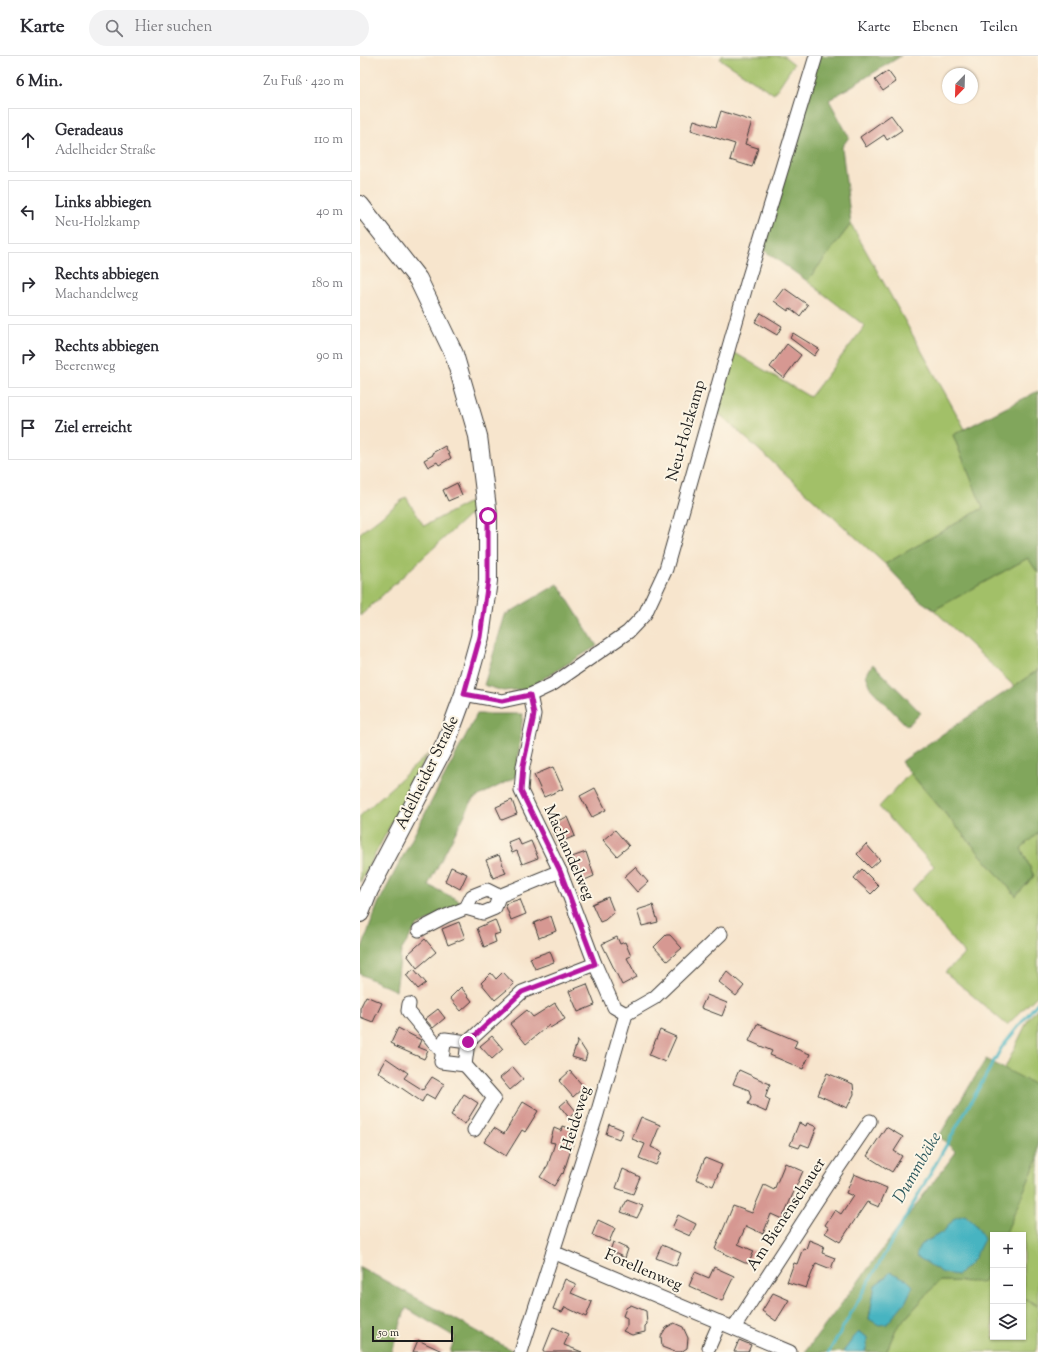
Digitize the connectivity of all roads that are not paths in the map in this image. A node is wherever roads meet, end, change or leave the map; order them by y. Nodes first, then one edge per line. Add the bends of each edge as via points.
1 (816, 56) edge
2 (360, 205) edge
3 (464, 694) junction
4 (530, 695) junction
5 (560, 871) junction
6 (499, 896) junction
7 (466, 908) junction
8 (360, 913) edge
9 (419, 930) dead end
10 (721, 934) dead end
11 (595, 964) junction
12 (409, 1004) dead end
13 (626, 1014) junction
14 (468, 1042) junction
15 (443, 1052) junction
16 (465, 1065) junction
17 (870, 1121) dead end
18 (474, 1130) dead end
19 (553, 1252) junction
20 (720, 1322) junction
21 (734, 1328) junction
22 (709, 1347) dead end
23 (521, 1352) edge
24 (790, 1352) edge

1 - 4 street, Neu-Holzkamp via 746,283 666,569 645,614 628,632 553,684
2 - 3 street, Adelheider Straße via 418,279 454,354 478,436 488,516 488,581 480,637
3 - 4 street, Neu-Holzkamp via 502,701
3 - 8 street, Adelheider Straße via 446,743 369,890
4 - 5 street, Machandelweg via 534,714 523,766 521,791
5 - 6 street
5 - 11 street, Machandelweg
6 - 7 street via 487,890 472,896
6 - 7 street via 495,908 483,913
7 - 9 street
10 - 13 street via 654,998
11 - 13 street, Machandelweg via 614,1007
11 - 14 street via 522,992
12 - 15 street via 408,1010
13 - 19 street, Heideweg
14 - 15 street via 445,1039
14 - 16 street
15 - 16 street via 441,1062
16 - 18 street via 494,1098
17 - 21 street, Am Bienenschauer
19 - 20 street, Forellenweg
19 - 23 street, Heideweg
20 - 21 street, Forellenweg
20 - 22 street
21 - 24 street, Forellenweg

